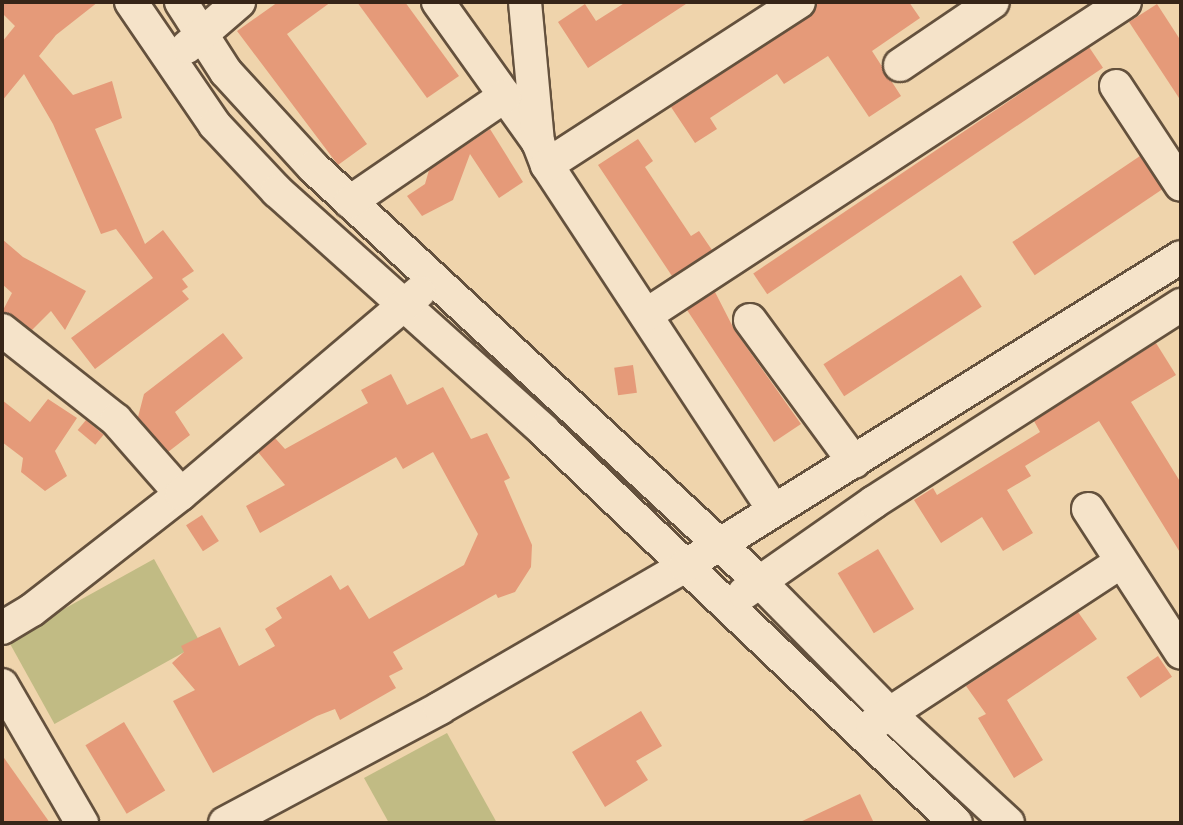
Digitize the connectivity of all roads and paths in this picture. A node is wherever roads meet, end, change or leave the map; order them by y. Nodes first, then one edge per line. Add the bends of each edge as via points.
1 (131, 2) edge
2 (181, 2) edge
3 (239, 2) edge
4 (438, 2) edge
5 (525, 2) edge
6 (799, 2) edge
7 (993, 2) edge
8 (1125, 2) edge
9 (202, 33) junction
10 (171, 63) junction
11 (900, 65) dead end
12 (1116, 86) dead end
13 (505, 96) junction
14 (543, 154) junction
15 (1181, 185) edge
16 (350, 202) junction
17 (1181, 257) edge
18 (434, 281) junction
19 (403, 305) junction
20 (1181, 306) edge
21 (646, 316) junction
22 (750, 320) dead end
23 (2, 330) edge
24 (854, 462) junction
25 (181, 494) junction
26 (774, 509) junction
27 (1088, 509) dead end
28 (718, 543) junction
29 (1120, 563) junction
30 (685, 566) junction
31 (760, 582) junction
32 (725, 605) junction
33 (2, 628) edge
34 (1181, 653) edge
35 (2, 685) edge
36 (889, 713) junction
37 (862, 733) junction
38 (82, 823) edge
39 (225, 823) edge
40 (956, 823) edge
41 (1008, 823) edge

1 - 10 street
2 - 9 street
3 - 9 street
4 - 13 street
5 - 14 street
6 - 14 street
7 - 11 street
8 - 21 street
9 - 10 street
9 - 16 street via 254,107
10 - 19 street via 215,125 277,191
12 - 15 street
13 - 14 street
13 - 16 street
14 - 21 street
16 - 18 street
17 - 24 street
18 - 19 street
18 - 28 street
19 - 25 street
19 - 30 street
20 - 31 street via 874,502
21 - 26 street
22 - 24 street
23 - 25 street via 116,421
24 - 26 street
25 - 33 street via 32,610
26 - 28 street
27 - 29 street
28 - 30 street
28 - 31 street
29 - 34 street
29 - 36 street
30 - 32 street
30 - 39 street via 440,708
31 - 32 street
31 - 36 street
32 - 37 street
35 - 38 street
36 - 37 street
36 - 41 street
37 - 40 street

